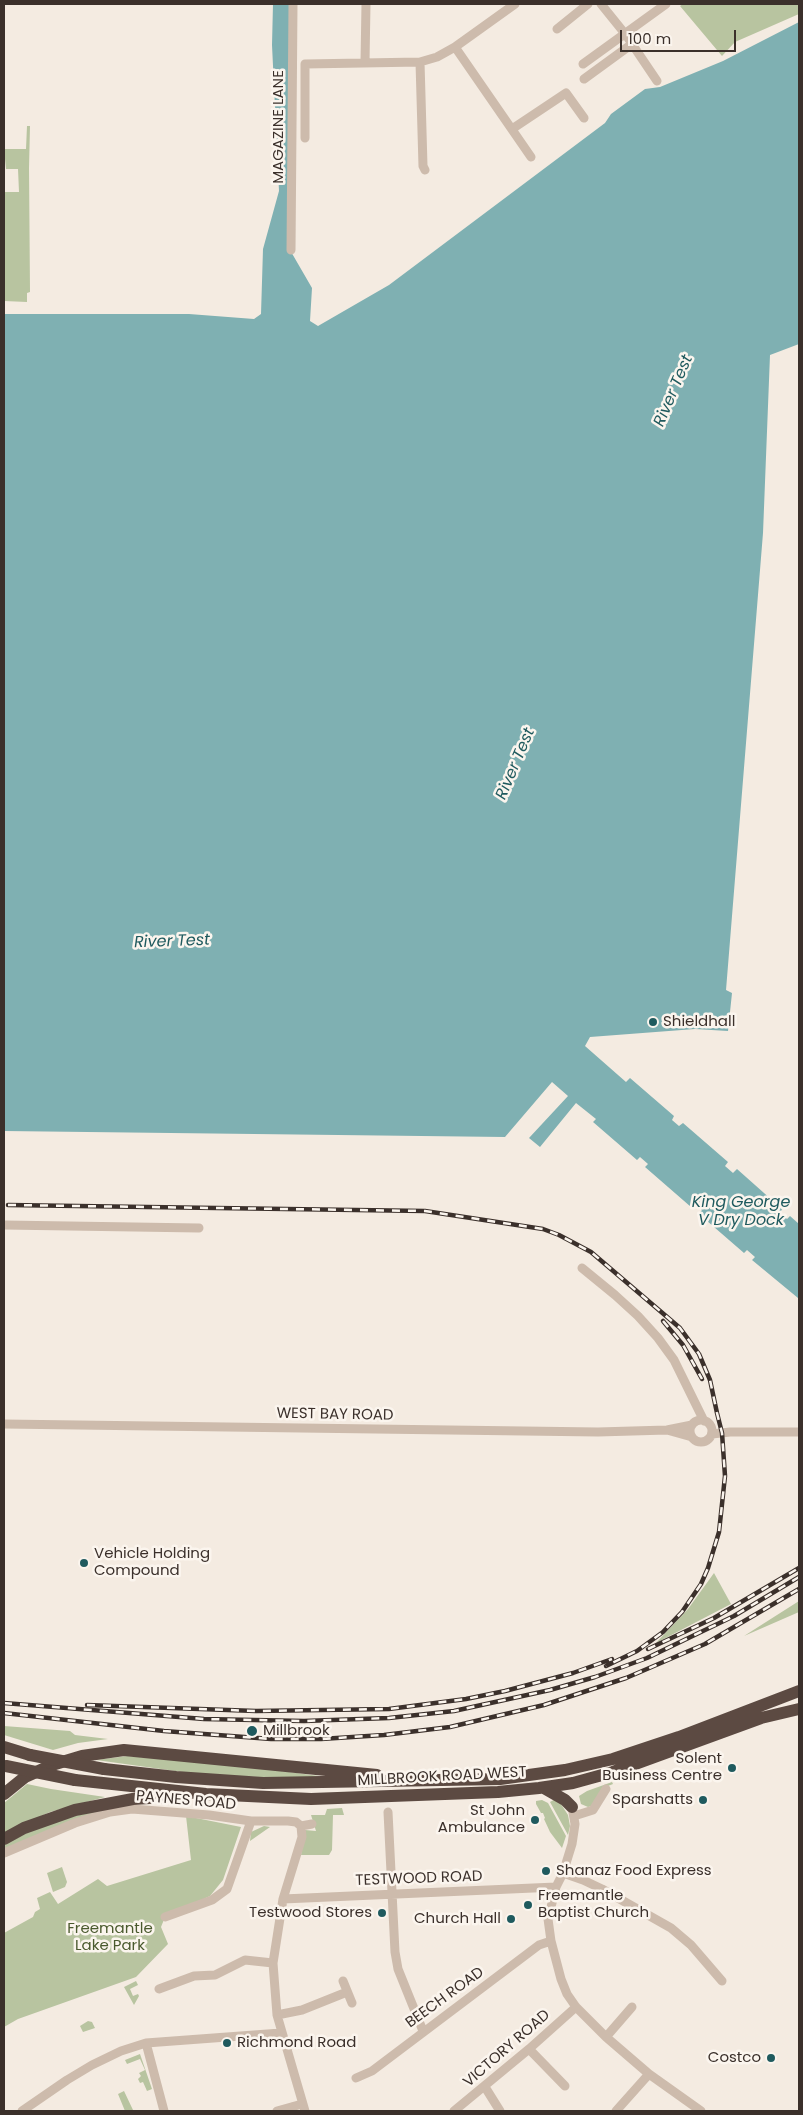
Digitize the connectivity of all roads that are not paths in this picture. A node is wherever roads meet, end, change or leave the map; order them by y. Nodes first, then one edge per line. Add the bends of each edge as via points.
1 (293, 4) edge
2 (366, 4) edge
3 (515, 4) edge
4 (588, 4) edge
5 (601, 4) edge
6 (666, 4) edge
7 (557, 29) dead end
8 (626, 35) junction
9 (632, 44) junction
10 (456, 47) junction
11 (365, 62) junction
12 (420, 62) junction
13 (583, 64) dead end
14 (584, 79) dead end
15 (657, 81) dead end
16 (584, 118) dead end
17 (512, 129) junction
18 (305, 138) dead end
19 (531, 157) dead end
20 (425, 170) dead end
21 (291, 250) dead end
22 (4, 1225) edge
23 (199, 1228) dead end
24 (582, 1268) dead end
25 (693, 1400) junction
26 (704, 1421) junction
27 (4, 1424) edge
28 (693, 1424) junction
29 (666, 1430) junction
30 (799, 1432) edge
31 (712, 1434) junction
32 (692, 1437) junction
33 (799, 1691) edge
34 (799, 1709) edge
35 (4, 1747) edge
36 (5, 1765) edge
37 (584, 1780) junction
38 (424, 1781) junction
39 (544, 1788) junction
40 (606, 1789) dead end
41 (4, 1794) edge
42 (206, 1794) junction
43 (573, 1811) junction
44 (388, 1812) dead end
45 (251, 1821) junction
46 (312, 1824) dead end
47 (301, 1826) junction
48 (4, 1839) edge
49 (4, 1853) edge
50 (563, 1873) junction
51 (556, 1887) junction
52 (393, 1894) junction
53 (283, 1898) junction
54 (165, 1917) dead end
55 (551, 1941) junction
56 (273, 1963) junction
57 (343, 1981) dead end
58 (722, 1981) dead end
59 (159, 1989) dead end
60 (347, 1992) junction
61 (352, 2004) dead end
62 (576, 2007) junction
63 (632, 2007) dead end
64 (277, 2015) junction
65 (423, 2032) junction
66 (281, 2033) junction
67 (606, 2037) junction
68 (146, 2043) junction
69 (529, 2050) junction
70 (649, 2074) junction
71 (356, 2078) dead end
72 (565, 2086) dead end
73 (485, 2087) junction
74 (304, 2108) edge
75 (22, 2111) edge
76 (164, 2111) edge
77 (277, 2111) edge
78 (454, 2111) edge
79 (500, 2111) edge
80 (616, 2111) edge
81 (701, 2111) edge

1 - 21 street, MAGAZINE LANE
2 - 11 street
3 - 10 street
4 - 7 street
5 - 8 street
6 - 8 street
8 - 9 street
8 - 13 street
9 - 14 street
9 - 15 street
10 - 12 street
10 - 17 street
11 - 12 street
11 - 18 street via 305,64
12 - 20 street
16 - 17 street via 566,93
17 - 19 street
22 - 23 street
24 - 25 street via 658,1338 674,1360
25 - 26 street
25 - 28 street
26 - 28 street
26 - 31 street via 710,1424
27 - 29 street, WEST BAY ROAD via 598,1432
28 - 29 street, WEST BAY ROAD
28 - 32 street
29 - 32 street, WEST BAY ROAD
30 - 31 street
31 - 32 street via 705,1442 698,1442
33 - 38 highway, MILLBROOK ROAD WEST via 613,1759 500,1779
34 - 37 highway, MILLBROOK ROAD WEST via 761,1718
35 - 38 highway, MILLBROOK ROAD WEST, bridge via 104,1769 176,1777 263,1783
36 - 42 highway, MILLBROOK ROAD WEST, bridge via 75,1780
37 - 39 highway, MILLBROOK ROAD WEST
37 - 43 highway via 574,1792
38 - 41 highway via 124,1750 82,1756 52,1765 25,1777
39 - 42 highway, MILLBROOK ROAD WEST via 320,1799
39 - 43 highway via 565,1800
40 - 43 street via 593,1810
42 - 48 highway via 133,1799 93,1806 51,1818
43 - 50 street via 576,1824
44 - 52 street
45 - 47 street, PAYNES ROAD via 288,1821
45 - 49 street, PAYNES ROAD via 132,1809 87,1819
45 - 54 street via 227,1889 212,1900
46 - 47 street, PAYNES ROAD
47 - 53 street via 302,1838
50 - 51 street
50 - 58 street via 602,1889 671,1928 691,1944
51 - 52 street, TESTWOOD ROAD
51 - 55 street via 548,1919
52 - 53 street, TESTWOOD ROAD
52 - 65 street via 398,1969
53 - 56 street
55 - 62 street via 560,1979
55 - 65 street, BEECH ROAD via 539,1945
56 - 59 street via 244,1960 215,1975 200,1975
56 - 64 street
57 - 60 street
60 - 61 street
60 - 64 street via 302,2010
62 - 67 street
62 - 69 street, VICTORY ROAD
63 - 67 street
64 - 66 street
65 - 71 street, BEECH ROAD via 372,2071
66 - 68 street
66 - 74 street
67 - 70 street
68 - 75 street via 92,2065
68 - 76 street
69 - 72 street
69 - 73 street, VICTORY ROAD
70 - 80 street
70 - 81 street
73 - 78 street, VICTORY ROAD
73 - 79 street
74 - 77 street

